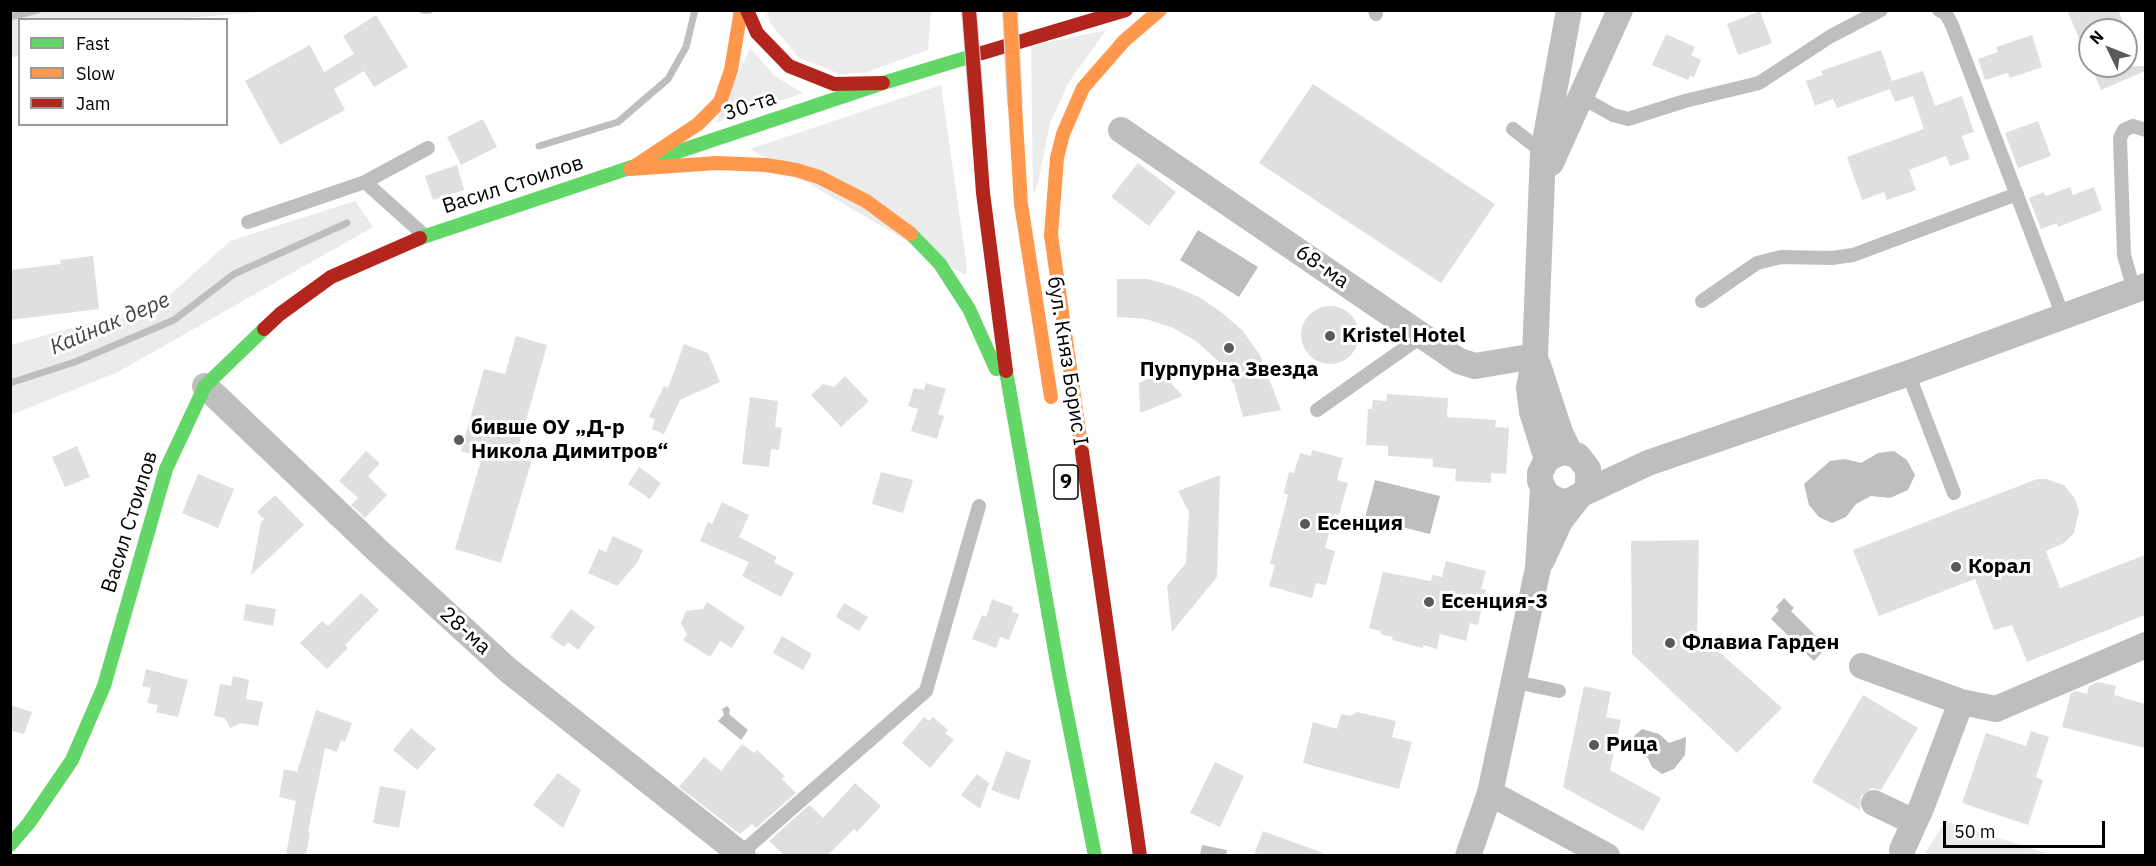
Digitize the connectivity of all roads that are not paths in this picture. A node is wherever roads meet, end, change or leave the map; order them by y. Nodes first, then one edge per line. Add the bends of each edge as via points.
1 (741, 10) edge
2 (747, 10) edge
3 (969, 10) edge
4 (1010, 10) edge
5 (1126, 10) edge
6 (1160, 10) edge
7 (1569, 10) edge
8 (1620, 10) edge
9 (1881, 10) edge
10 (1939, 10) edge
11 (883, 83) junction
12 (1581, 97) junction
13 (1513, 129) dead end
14 (1121, 130) dead end
15 (2145, 130) edge
16 (428, 148) dead end
17 (1548, 156) junction
18 (630, 169) junction
19 (365, 182) junction
20 (2017, 194) junction
21 (248, 222) dead end
22 (425, 236) junction
23 (2140, 288) edge
24 (1702, 301) dead end
25 (2063, 316) junction
26 (1422, 336) junction
27 (1535, 356) junction
28 (1912, 372) junction
29 (206, 386) junction
30 (1010, 401) junction
31 (1317, 410) dead end
32 (1054, 414) dead end
33 (1567, 458) junction
34 (1648, 463) junction
35 (1543, 489) junction
36 (1954, 493) dead end
37 (1581, 495) junction
38 (979, 506) dead end
39 (1538, 568) junction
40 (1092, 622) dead end
41 (2145, 645) edge
42 (1862, 666) dead end
43 (1515, 682) junction
44 (1559, 691) dead end
45 (1961, 702) junction
46 (1490, 793) junction
47 (1874, 802) dead end
48 (1914, 822) junction
49 (10, 845) edge
50 (1900, 853) edge
51 (742, 854) edge
52 (1095, 855) edge
53 (1139, 855) edge
54 (1468, 855) edge
55 (1607, 855) edge

1 - 18 main road via 731,70 720,102 698,124
2 - 11 main road via 757,33 789,66 834,84
3 - 30 main road, 9, bridge via 983,193
4 - 32 main road, бул. Княз Борис I, bridge via 1022,204
5 - 11 main road
6 - 53 main road via 1124,41 1083,88 1062,134 1051,235
7 - 17 street
8 - 12 street
9 - 12 lane via 1831,36 1759,83 1628,118 1613,115
10 - 20 lane via 1952,25
11 - 18 main road, 30-та
12 - 17 street
13 - 17 lane
14 - 26 street, 68-ма
15 - 23 lane via 2133,126 2124,130 2120,138 2124,255
16 - 19 lane
17 - 27 street via 1541,201
18 - 22 main road, Васил Стоилов
18 - 30 main road via 717,163 766,165 819,177 866,201 909,232 940,264 955,285
19 - 21 lane
19 - 22 lane
20 - 24 lane via 1853,255 1781,257 1757,262
20 - 25 lane
22 - 29 main road, Васил Стоилов via 331,277 280,314
23 - 25 street
25 - 28 street
26 - 27 street, 68-ма via 1459,361 1475,366
26 - 31 lane
27 - 33 street via 1529,388 1532,412
28 - 34 street
28 - 36 lane via 1913,386
29 - 49 main road, Васил Стоилов via 166,469 104,686 72,760
29 - 51 street, 28-ма via 508,670
30 - 52 main road, 9
33 - 34 street via 1610,465
33 - 35 street via 1540,473
33 - 37 street via 1589,477
34 - 37 street
35 - 37 street via 1562,502
35 - 39 street
37 - 39 street via 1560,522
38 - 51 lane via 926,691
39 - 43 street
40 - 53 main road
41 - 45 street via 2007,706 1996,709
42 - 45 street
43 - 44 lane
43 - 46 street
45 - 48 street
46 - 54 street
46 - 55 street
47 - 48 street
48 - 50 street

